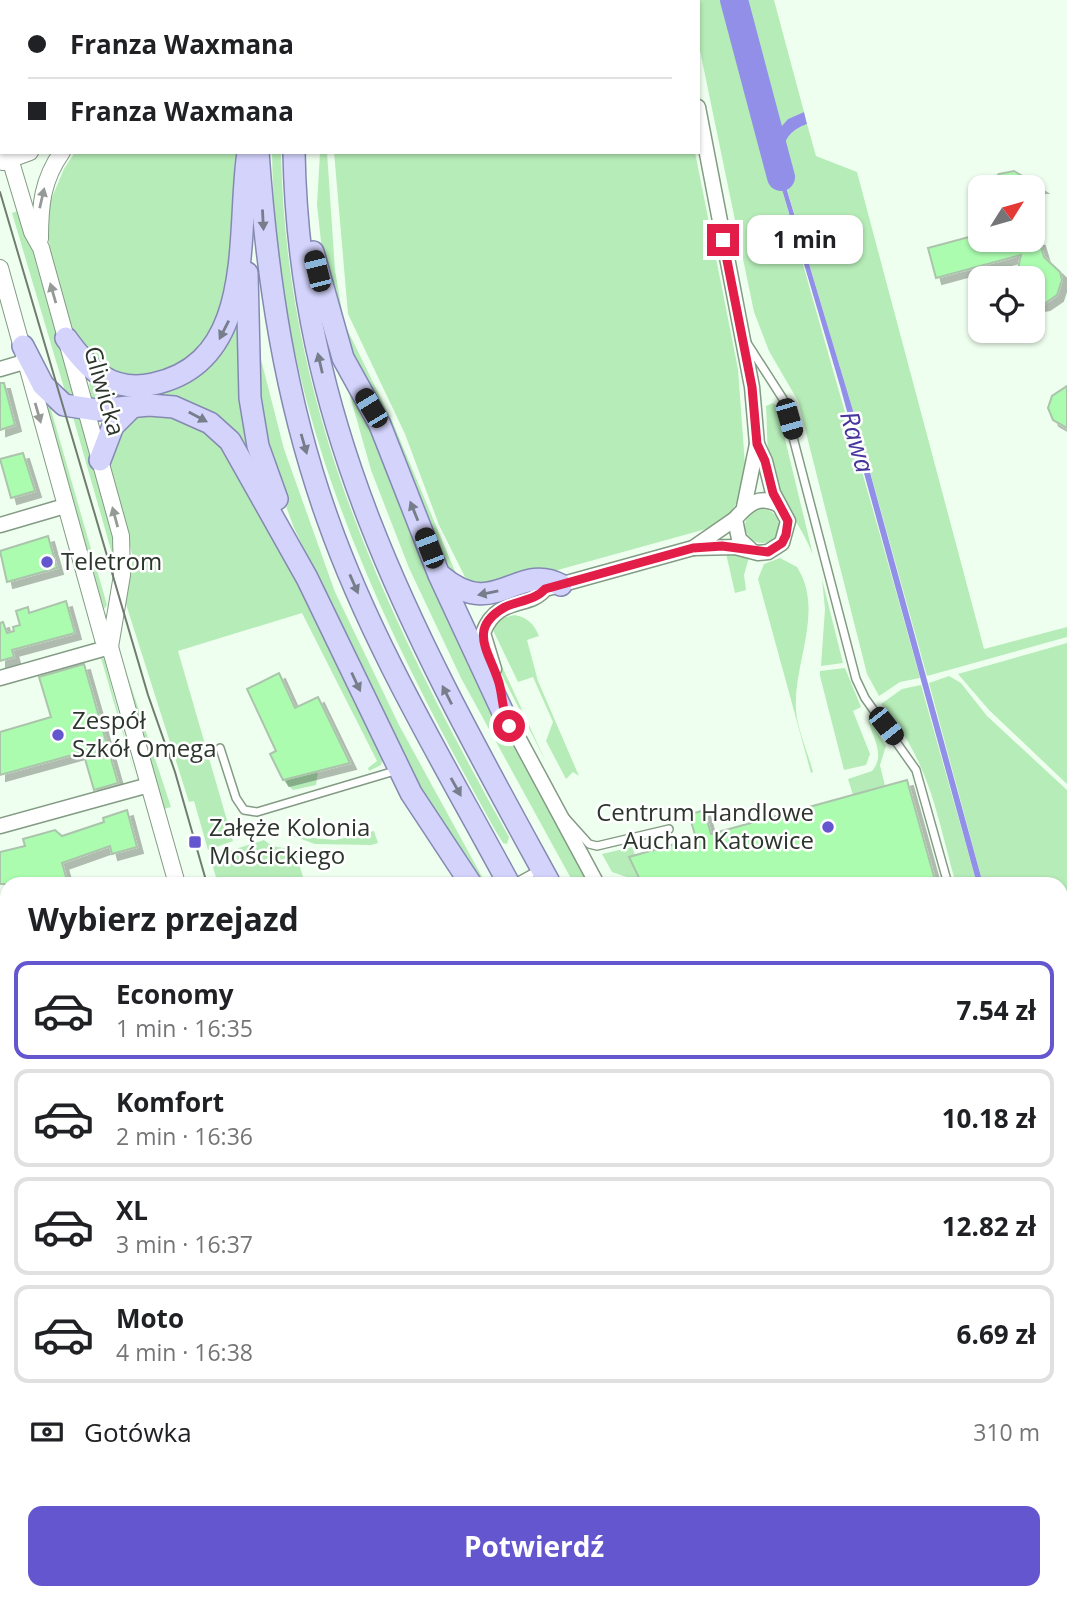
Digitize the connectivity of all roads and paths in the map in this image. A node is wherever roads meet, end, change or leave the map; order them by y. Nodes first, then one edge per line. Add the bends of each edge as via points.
1 (700, 117) edge
2 (61, 154) edge
3 (247, 154) edge
4 (258, 154) edge
5 (294, 154) edge
6 (8, 157) edge
7 (295, 178) junction
8 (242, 240) junction
9 (41, 248) junction
10 (0, 268) edge
11 (66, 338) junction
12 (744, 339) junction
13 (23, 354) junction
14 (0, 369) edge
15 (132, 407) junction
16 (86, 410) junction
17 (757, 444) junction
18 (100, 460) junction
19 (779, 505) junction
20 (65, 506) junction
21 (739, 513) junction
22 (0, 525) edge
23 (693, 548) junction
24 (750, 549) junction
25 (439, 575) junction
26 (306, 576) junction
27 (561, 585) junction
28 (110, 647) junction
29 (0, 678) edge
30 (506, 719) junction
31 (220, 748) dead end
32 (399, 770) junction
33 (149, 785) junction
34 (553, 807) junction
35 (0, 826) edge
36 (669, 829) dead end
37 (546, 876) edge
38 (175, 877) edge
39 (466, 877) edge
40 (507, 877) edge
41 (593, 877) edge
42 (946, 877) edge

1 - 12 street
9 -> 2 street via 41,198
3 - 8 main road
4 -> 40 main road via 267,265 285,371 328,521 404,688
5 - 7 main road
6 - 9 street, Gliwicka
25 -> 7 main road via 380,425 332,330
37 -> 7 main road via 450,701 367,522 317,351
8 -> 11 main road via 228,324 209,351 186,371 153,384 121,385 93,372
8 - 26 main road via 254,430
11 -> 9 street, Gliwicka
10 - 13 street, Gliwicka
11 - 16 street, Gliwicka
12 - 17 street
12 - 42 lane via 783,399 856,679 916,770
13 - 14 street
13 - 16 main road via 53,398
13 -> 20 street, Gliwicka
15 - 16 main road
15 - 18 main road via 113,426
15 -> 26 main road via 174,407 221,432 244,462
16 - 18 street, Gliwicka
17 - 19 street
17 - 21 street
28 -> 18 street, Gliwicka via 124,555
19 - 21 street via 759,500
19 - 24 street via 788,521 782,543 768,552
20 - 22 street
20 - 28 street, Gliwicka via 103,639
21 - 23 street
21 - 24 street via 739,540
23 - 24 street
23 - 27 street
27 -> 25 main road via 541,579 470,595
25 - 30 main road
26 -> 32 main road
27 - 30 street via 501,610 489,619 483,633
28 - 29 street
28 - 33 street, Gliwicka
30 - 34 street
31 - 32 lane via 236,798 244,810 257,812
32 - 39 main road
33 - 35 street
33 - 38 street, Gliwicka
34 - 36 lane via 572,821 589,844 597,846
34 - 41 street

